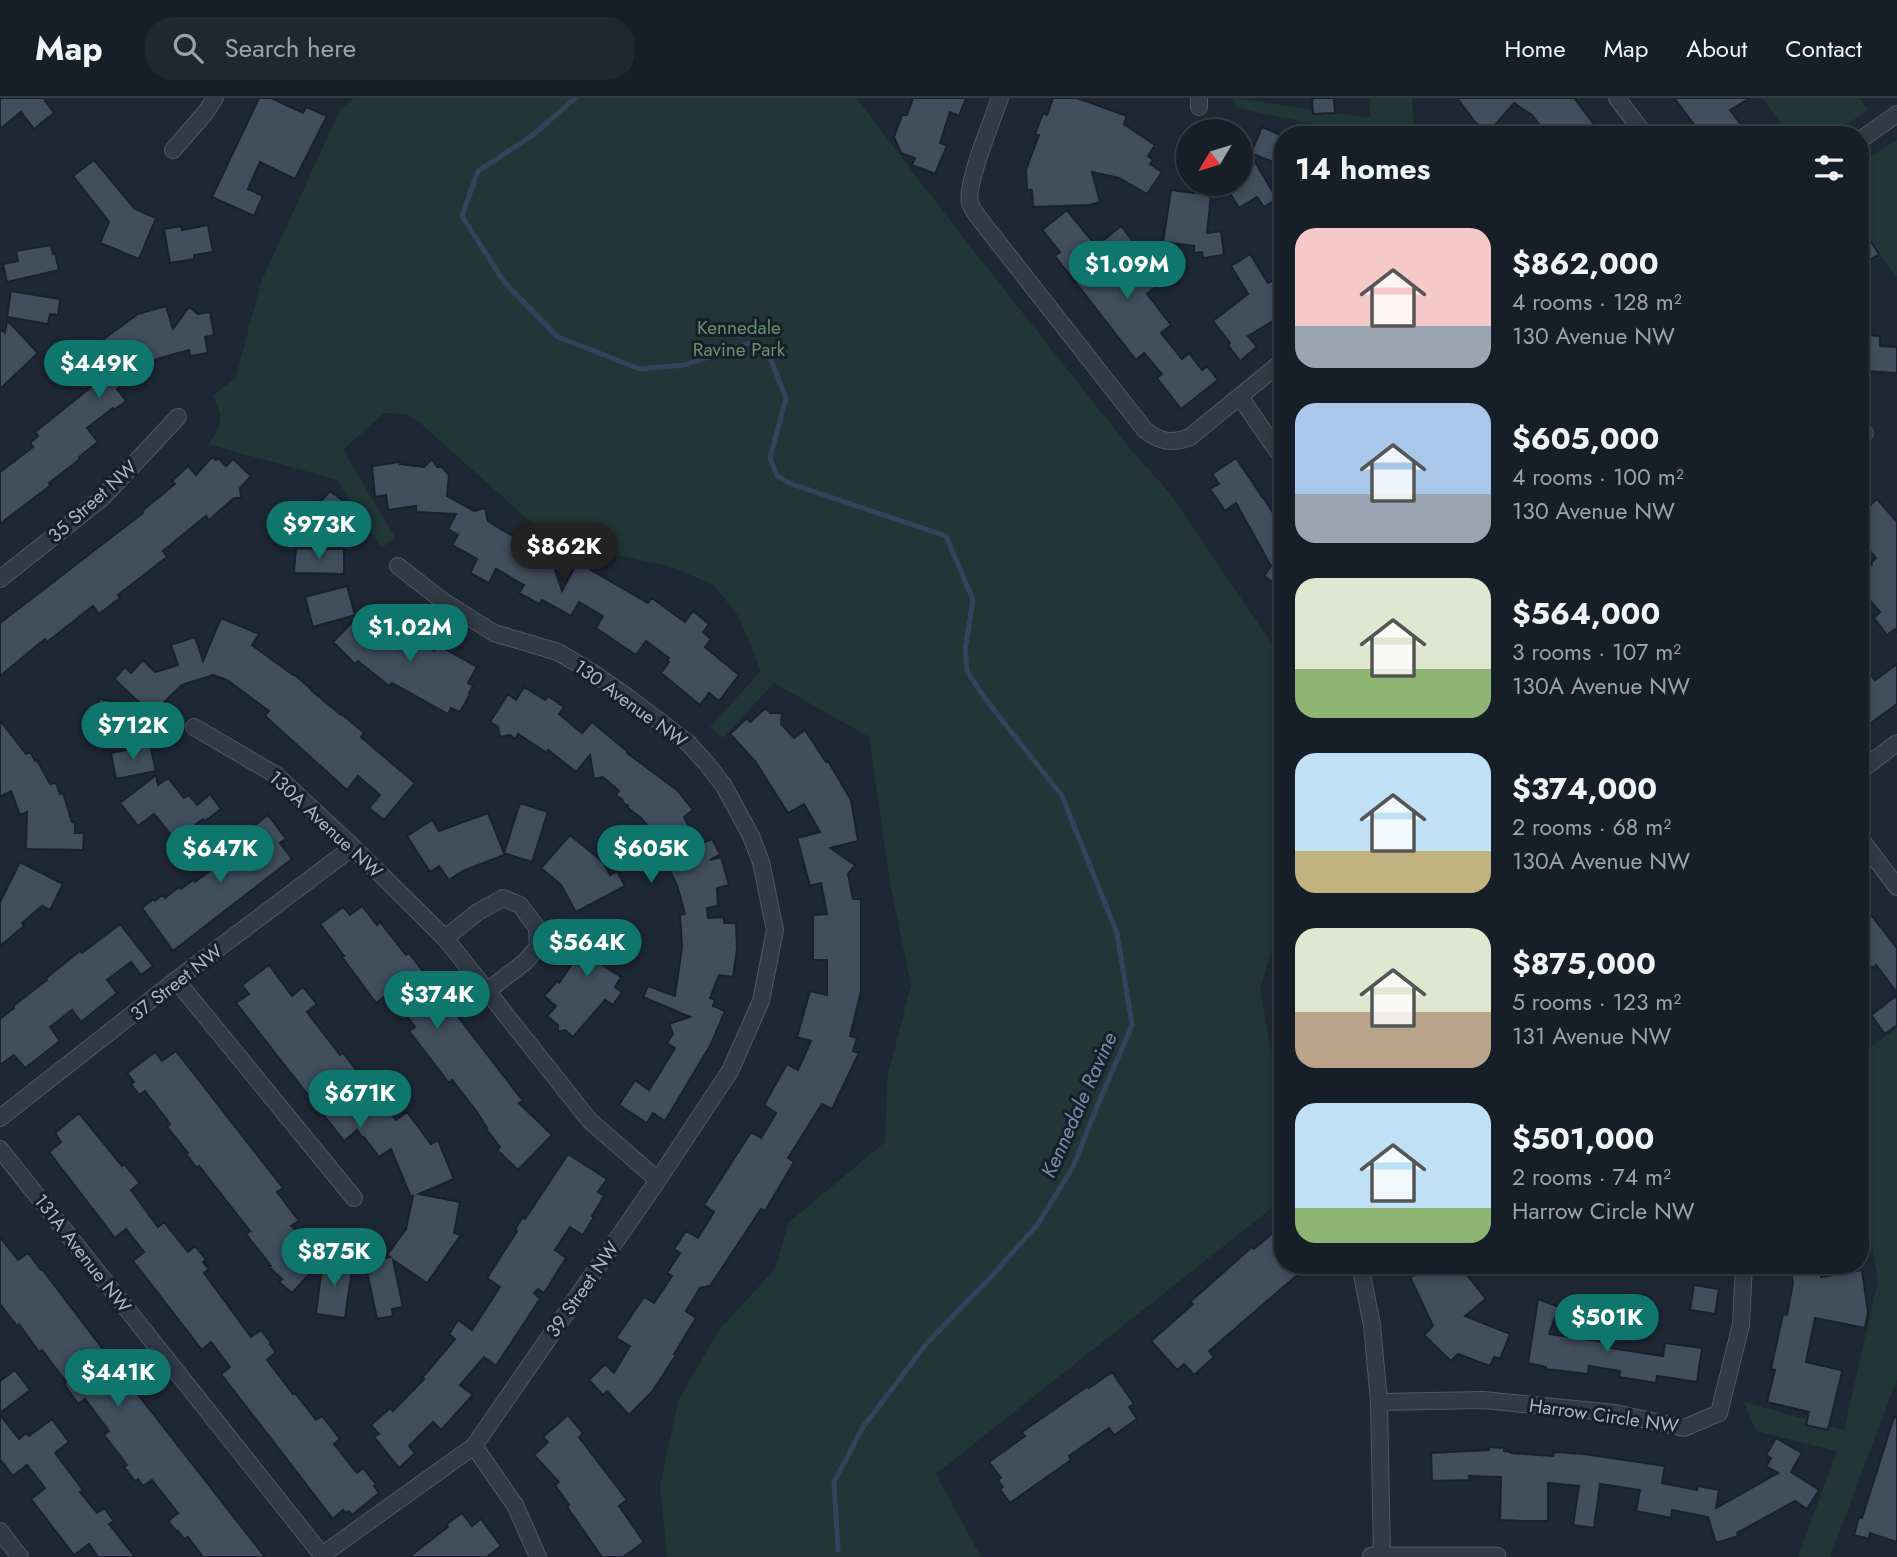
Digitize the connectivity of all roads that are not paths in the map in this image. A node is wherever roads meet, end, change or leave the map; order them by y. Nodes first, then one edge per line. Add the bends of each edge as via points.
1 (215, 98) edge
2 (1000, 98) edge
3 (1617, 98) edge
4 (1897, 114) edge
5 (1638, 126) edge
6 (1869, 134) edge
7 (173, 150) dead end
8 (1274, 369) edge
9 (1240, 397) junction
10 (178, 417) dead end
11 (1274, 446) edge
12 (398, 566) dead end
13 (0, 579) edge
14 (194, 727) dead end
15 (1897, 743) edge
16 (1869, 764) edge
17 (353, 847) junction
18 (1869, 850) edge
19 (1897, 887) edge
20 (445, 938) junction
21 (768, 964) joint
22 (176, 980) junction
23 (487, 992) junction
24 (0, 1118) edge
25 (0, 1149) edge
26 (658, 1180) junction
27 (354, 1198) dead end
28 (1362, 1274) edge
29 (1744, 1274) edge
30 (1379, 1402) junction
31 (474, 1446) junction
32 (0, 1531) edge
33 (321, 1555) joint
34 (20, 1557) edge
35 (538, 1557) edge
36 (1377, 1557) edge
37 (1496, 1557) edge

1 - 7 street
2 - 9 street via 970,202 1139,424 1158,439 1180,441
3 - 5 street
4 - 6 street
8 - 9 street
9 - 11 street
10 - 13 street, 35 Street NW via 102,499
12 - 21 street, 130 Avenue NW via 494,633 558,652 593,673 668,727 708,764 739,811 761,862 775,930
14 - 17 street, 130A Avenue NW via 276,775
15 - 16 street
17 - 20 street, 130A Avenue NW
17 - 22 street, 37 Street NW
18 - 19 street
20 - 23 street, 130A Avenue NW
20 - 23 street via 503,898 520,905 537,928 538,947
21 - 26 street, 39 Street NW via 761,1001 730,1071
22 - 24 street, 37 Street NW
22 - 27 street
23 - 26 street, 130A Avenue NW via 590,1121
25 - 33 street, 131A Avenue NW
26 - 31 street, 39 Street NW
28 - 30 street
29 - 30 street, Harrow Circle NW via 1741,1325 1720,1413 1684,1428 1615,1413 1483,1400
30 - 36 street
31 - 33 street, 39 Street NW
31 - 35 street via 515,1505
32 - 34 street
36 - 37 street

